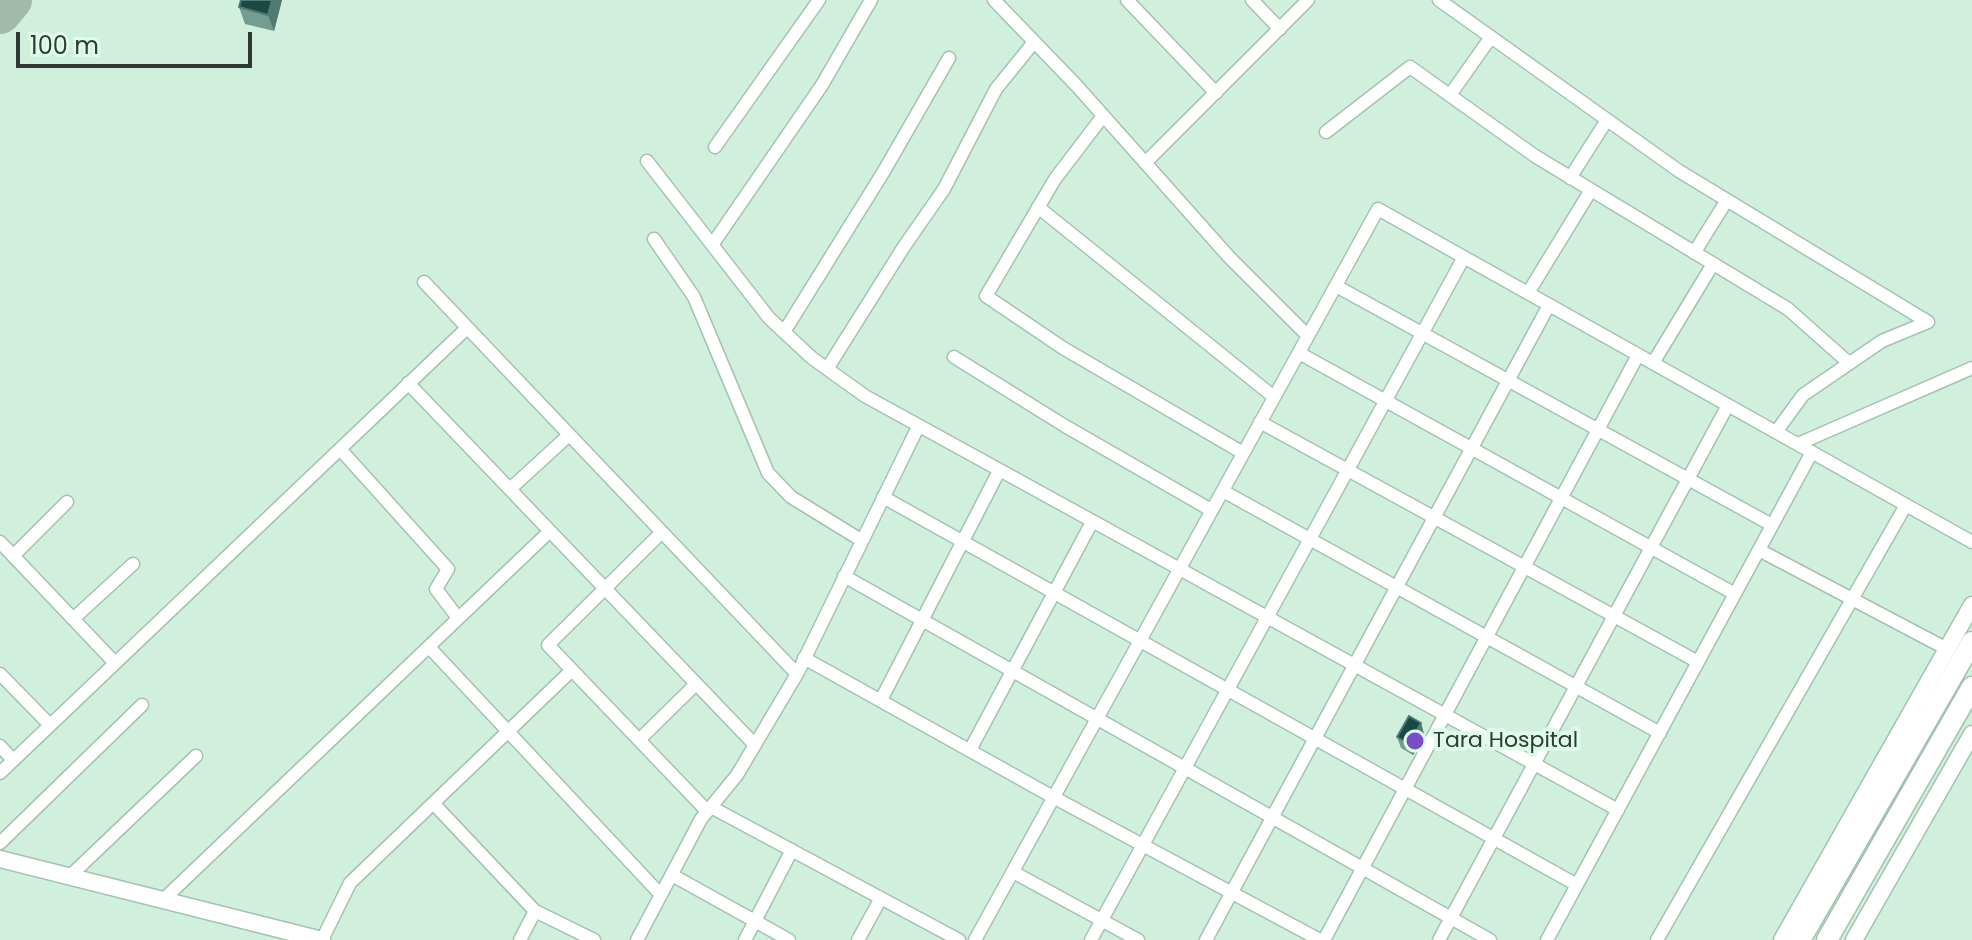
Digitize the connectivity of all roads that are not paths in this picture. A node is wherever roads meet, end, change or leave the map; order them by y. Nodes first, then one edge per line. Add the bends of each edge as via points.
1 (819, 0) edge
2 (871, 0) edge
3 (994, 0) edge
4 (1127, 0) edge
5 (1252, 0) edge
6 (1308, 0) edge
7 (1439, 0) edge
8 (1280, 29) junction
9 (1491, 37) junction
10 (1034, 42) junction
11 (949, 58) dead end
12 (1216, 93) junction
13 (1450, 95) junction
14 (1103, 116) junction
15 (1607, 120) junction
16 (1326, 132) dead end
17 (715, 147) dead end
18 (647, 161) dead end
19 (1145, 163) junction
20 (1570, 178) junction
21 (1591, 190) junction
22 (1727, 200) junction
23 (1038, 207) junction
24 (654, 239) dead end
25 (712, 245) junction
26 (1694, 253) junction
27 (1464, 257) junction
28 (1713, 264) junction
29 (424, 282) dead end
30 (1336, 286) junction
31 (1528, 293) junction
32 (1549, 305) junction
33 (467, 328) junction
34 (784, 332) junction
35 (1423, 334) junction
36 (1308, 336) junction
37 (1299, 353) junction
38 (1638, 355) junction
39 (954, 357) dead end
40 (1653, 363) junction
41 (1849, 363) junction
42 (1972, 368) edge
43 (827, 369) junction
44 (1508, 381) junction
45 (408, 383) junction
46 (1274, 397) junction
47 (1386, 401) junction
48 (1728, 405) junction
49 (1260, 422) junction
50 (918, 427) junction
51 (1598, 430) junction
52 (1776, 432) junction
53 (569, 435) junction
54 (1798, 444) junction
55 (1472, 448) junction
56 (340, 449) junction
57 (1812, 452) junction
58 (1243, 453) junction
59 (1348, 470) junction
60 (999, 471) junction
61 (1688, 479) junction
62 (510, 489) junction
63 (1223, 491) junction
64 (883, 497) junction
65 (1561, 498) junction
66 (67, 502) dead end
67 (1906, 505) junction
68 (1211, 510) junction
69 (1434, 518) junction
70 (1092, 522) junction
71 (1772, 525) junction
72 (550, 531) junction
73 (662, 532) junction
74 (1310, 539) junction
75 (861, 540) junction
76 (0, 542) edge
77 (962, 542) junction
78 (1972, 542) edge
79 (1651, 547) junction
80 (1759, 550) junction
81 (13, 556) junction
82 (133, 564) dead end
83 (1524, 567) junction
84 (1179, 569) junction
85 (844, 576) junction
86 (1397, 587) junction
87 (605, 589) junction
88 (1054, 593) junction
89 (1735, 594) junction
90 (1853, 599) junction
91 (1972, 605) edge
92 (1614, 616) junction
93 (1267, 617) junction
94 (458, 618) junction
95 (73, 619) junction
96 (922, 620) junction
97 (1487, 637) junction
98 (1139, 640) junction
99 (1972, 642) edge
100 (429, 647) junction
101 (1947, 649) junction
102 (804, 658) junction
103 (1698, 662) junction
104 (115, 663) junction
105 (1354, 665) junction
106 (572, 670) junction
107 (1013, 671) junction
108 (0, 674) edge
109 (797, 674) junction
110 (696, 684) junction
111 (1576, 686) junction
112 (1972, 687) edge
113 (1228, 690) junction
114 (881, 700) junction
115 (142, 705) dead end
116 (1445, 715) junction
117 (1096, 718) junction
118 (50, 725) junction
119 (508, 731) junction
120 (1660, 733) junction
121 (1972, 734) edge
122 (1315, 738) junction
123 (639, 740) junction
124 (755, 745) junction
125 (0, 746) edge
126 (970, 750) junction
127 (196, 756) dead end
128 (13, 760) junction
129 (1534, 764) junction
130 (1185, 768) junction
131 (0, 773) edge
132 (1405, 789) junction
133 (1053, 797) junction
134 (433, 803) junction
135 (709, 809) junction
136 (1618, 810) junction
137 (1272, 817) junction
138 (1494, 838) junction
139 (0, 843) edge
140 (1143, 845) junction
141 (792, 850) junction
142 (0, 859) edge
143 (1363, 868) junction
144 (1013, 872) junction
145 (672, 875) junction
146 (70, 876) junction
147 (1577, 885) junction
148 (1232, 892) junction
149 (661, 895) junction
150 (881, 898) junction
151 (164, 899) junction
152 (535, 911) junction
153 (1451, 918) junction
154 (1102, 920) junction
155 (754, 921) junction
156 (299, 937) edge
157 (322, 940) edge
158 (520, 940) edge
159 (594, 940) edge
160 (637, 940) edge
161 (745, 940) edge
162 (789, 940) edge
163 (858, 940) edge
164 (959, 940) edge
165 (975, 940) edge
166 (1091, 940) edge
167 (1138, 940) edge
168 (1206, 940) edge
169 (1322, 940) edge
170 (1439, 940) edge
171 (1490, 940) edge
172 (1547, 940) edge
173 (1657, 940) edge
174 (1782, 940) edge
175 (1800, 940) edge
176 (1827, 940) edge
177 (1854, 940) edge

1 - 17 street
2 - 25 street via 822,85
3 - 10 street
4 - 12 street
5 - 8 street
6 - 8 street
7 - 9 street
8 - 12 street
9 - 13 street
9 - 15 street
10 - 14 street
10 - 43 street via 996,89 944,189
11 - 34 street
12 - 19 street
13 - 16 street via 1410,67
13 - 20 street
14 - 19 street
14 - 23 street
15 - 20 street
15 - 22 street
18 - 25 street
19 - 36 street
20 - 21 street
21 - 26 street
21 - 31 street
22 - 26 street
22 - 41 street via 1928,322 1882,341
23 - 46 street
23 - 58 street via 986,296 1063,348
24 - 75 street via 694,297 768,473 791,497
25 - 34 street
26 - 28 street
27 - 30 street via 1378,209
27 - 31 street
27 - 35 street
28 - 40 street
28 - 41 street via 1788,309
29 - 33 street
30 - 35 street
30 - 36 street
31 - 32 street
32 - 38 street
32 - 44 street
33 - 45 street
33 - 53 street
34 - 43 street
35 - 44 street
35 - 47 street
36 - 37 street
37 - 46 street
37 - 47 street
38 - 40 street
38 - 51 street
39 - 68 street
40 - 48 street
41 - 52 street via 1803,395
42 - 54 street
43 - 50 street
44 - 51 street
44 - 55 street
45 - 56 street
45 - 62 street
46 - 49 street
47 - 55 street
47 - 59 street
48 - 52 street
48 - 61 street
49 - 58 street
49 - 59 street
50 - 60 street
50 - 64 street
51 - 61 street
51 - 65 street
52 - 54 street
53 - 62 street
53 - 73 street
54 - 57 street
55 - 65 street
55 - 69 street
56 - 94 street via 448,569 436,589
56 - 104 street
57 - 67 street
57 - 71 street
58 - 63 street
59 - 69 street
59 - 74 street
60 - 70 street
60 - 77 street
61 - 71 street
61 - 79 street
62 - 72 street
63 - 68 street
63 - 74 street
64 - 75 street
64 - 77 street
65 - 79 street
65 - 83 street
66 - 81 street
67 - 78 street
67 - 90 street
68 - 84 street
69 - 83 street
69 - 86 street
70 - 84 street
70 - 88 street
71 - 80 street
72 - 87 street
72 - 94 street
73 - 87 street
73 - 109 street
74 - 86 street
74 - 93 street
75 - 85 street
76 - 81 street
77 - 88 street
77 - 96 street
79 - 89 street
79 - 92 street
80 - 89 street
80 - 90 street
81 - 95 street
82 - 95 street
83 - 92 street
83 - 97 street
84 - 93 street
84 - 98 street
85 - 96 street
85 - 102 street
86 - 97 street
86 - 105 street
87 - 106 street via 548,645
87 - 110 street
88 - 98 street
88 - 107 street
89 - 103 street
90 - 101 street
90 - 173 street
91 - 101 street
92 - 103 street
92 - 111 street
93 - 105 street
93 - 113 street
94 - 100 street
95 - 104 street
96 - 107 street
96 - 114 street
97 - 111 street
97 - 116 street
98 - 113 street
98 - 117 street
99 - 175 highway
100 - 119 street
100 - 151 street
101 - 174 street
102 - 109 street
102 - 114 street
103 - 120 street
104 - 118 street
105 - 116 street
105 - 122 street
106 - 119 street
106 - 123 street
107 - 117 street
107 - 126 street
108 - 118 street
109 - 124 street
110 - 123 street
110 - 124 street
111 - 120 street
111 - 129 street
112 - 176 highway
113 - 122 street
113 - 130 street
114 - 126 street
115 - 139 street
116 - 129 street
116 - 132 street
117 - 130 street
117 - 133 street
118 - 128 street
119 - 134 street
119 - 149 street
120 - 136 street
121 - 177 street
122 - 132 street
122 - 137 street
123 - 135 street
124 - 135 street
125 - 128 street
126 - 133 street
127 - 146 street
128 - 131 street
129 - 136 street
129 - 138 street
130 - 137 street
130 - 140 street
132 - 138 street
132 - 143 street
133 - 140 street
133 - 144 street
134 - 152 street
134 - 157 street via 350,883
135 - 141 street
135 - 145 street
136 - 147 street
137 - 143 street
137 - 148 street
138 - 147 street
138 - 153 street
140 - 148 street
140 - 154 street
141 - 150 street
141 - 155 street
142 - 146 street
143 - 153 street
143 - 169 street
144 - 154 street
144 - 165 street
145 - 149 street
145 - 155 street
146 - 151 street
147 - 172 street
148 - 168 street
148 - 169 street
149 - 160 street
150 - 163 street
150 - 164 street
151 - 156 street
152 - 158 street
152 - 159 street
153 - 170 street
153 - 171 street
154 - 166 street
154 - 167 street
155 - 161 street
155 - 162 street
156 - 157 street

